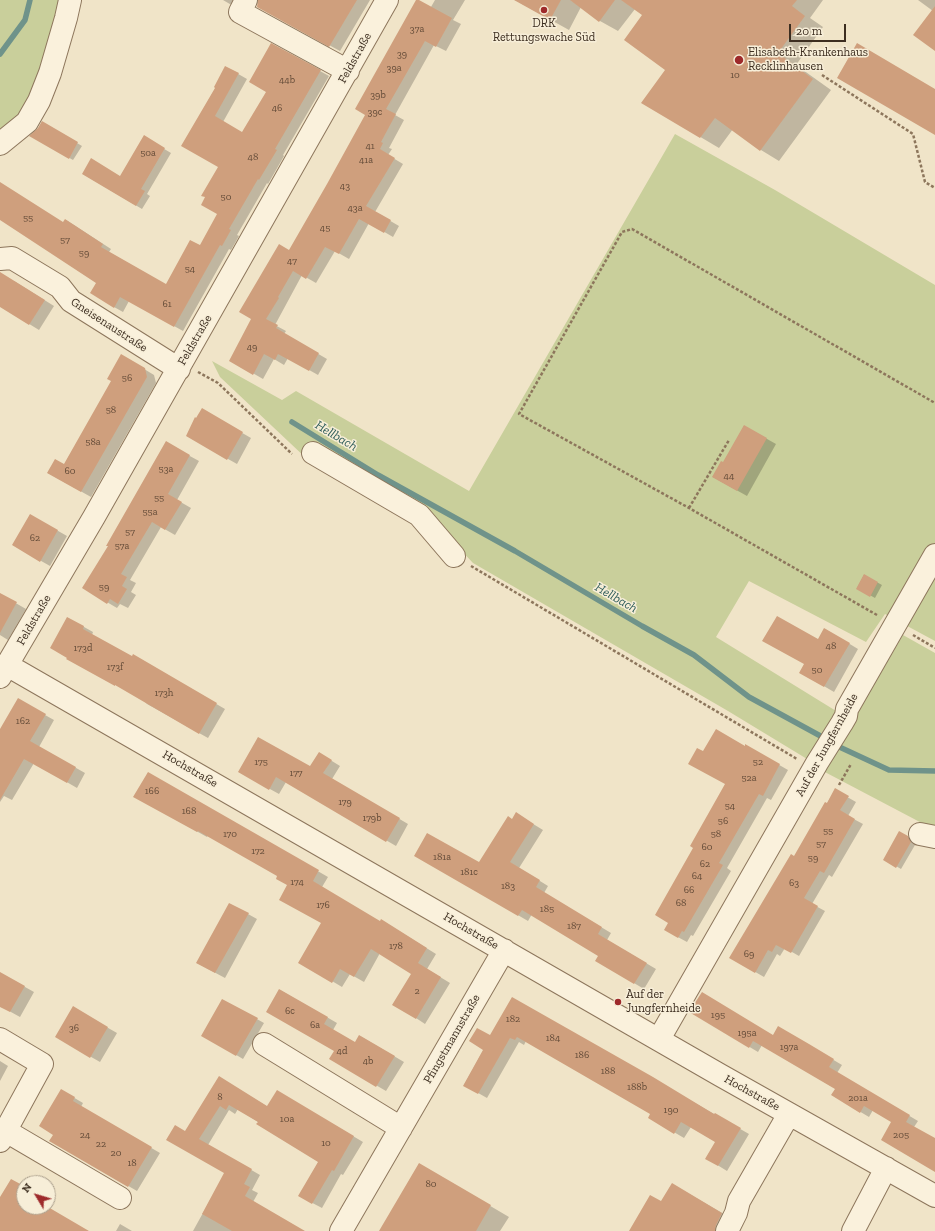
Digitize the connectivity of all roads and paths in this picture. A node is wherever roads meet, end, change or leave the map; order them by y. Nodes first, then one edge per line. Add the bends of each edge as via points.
1 (70, 0) edge
2 (246, 0) edge
3 (387, 0) edge
4 (348, 71) junction
5 (822, 75) dead end
6 (0, 144) edge
7 (935, 188) edge
8 (0, 259) edge
9 (180, 366) junction
10 (935, 403) edge
11 (729, 440) dead end
12 (303, 454) joint
13 (688, 508) junction
14 (935, 555) edge
15 (454, 556) joint
16 (895, 626) junction
17 (935, 648) edge
18 (4, 671) edge
19 (817, 764) junction
20 (851, 764) dead end
21 (839, 785) dead end
22 (504, 950) junction
23 (0, 1039) edge
24 (659, 1040) junction
25 (264, 1044) dead end
26 (789, 1114) junction
27 (401, 1128) junction
28 (3, 1136) edge
29 (886, 1168) junction
30 (935, 1196) edge
31 (120, 1198) dead end
32 (341, 1231) edge
33 (727, 1231) edge
34 (853, 1231) edge

1 - 6 street via 50,73 39,101 27,122
2 - 4 street via 240,12
3 - 4 street, Feldstraße
4 - 9 street, Feldstraße
5 - 7 path via 913,134 925,182
8 - 9 street, Gneisenaustraße via 12,258 60,287 71,301
9 - 12 path via 218,383
9 - 18 street, Feldstraße
10 - 13 path via 632,229 622,232 519,414
11 - 13 path
12 - 15 street via 419,515
13 - 16 path
14 - 16 street, Auf der Jungfernheide
15 - 19 path via 784,751
16 - 17 path
16 - 19 street, Auf der Jungfernheide
18 - 22 street, Hochstraße
19 - 24 street, Auf der Jungfernheide
20 - 21 path
22 - 24 street, Hochstraße
22 - 27 street, Pfingstmannstraße
23 - 28 street via 42,1064
24 - 26 street, Hochstraße
25 - 27 street
26 - 29 street, Hochstraße
26 - 33 street via 739,1201 735,1217
27 - 32 street, Pfingstmannstraße
28 - 31 street
29 - 30 street, Hochstraße
29 - 34 street

